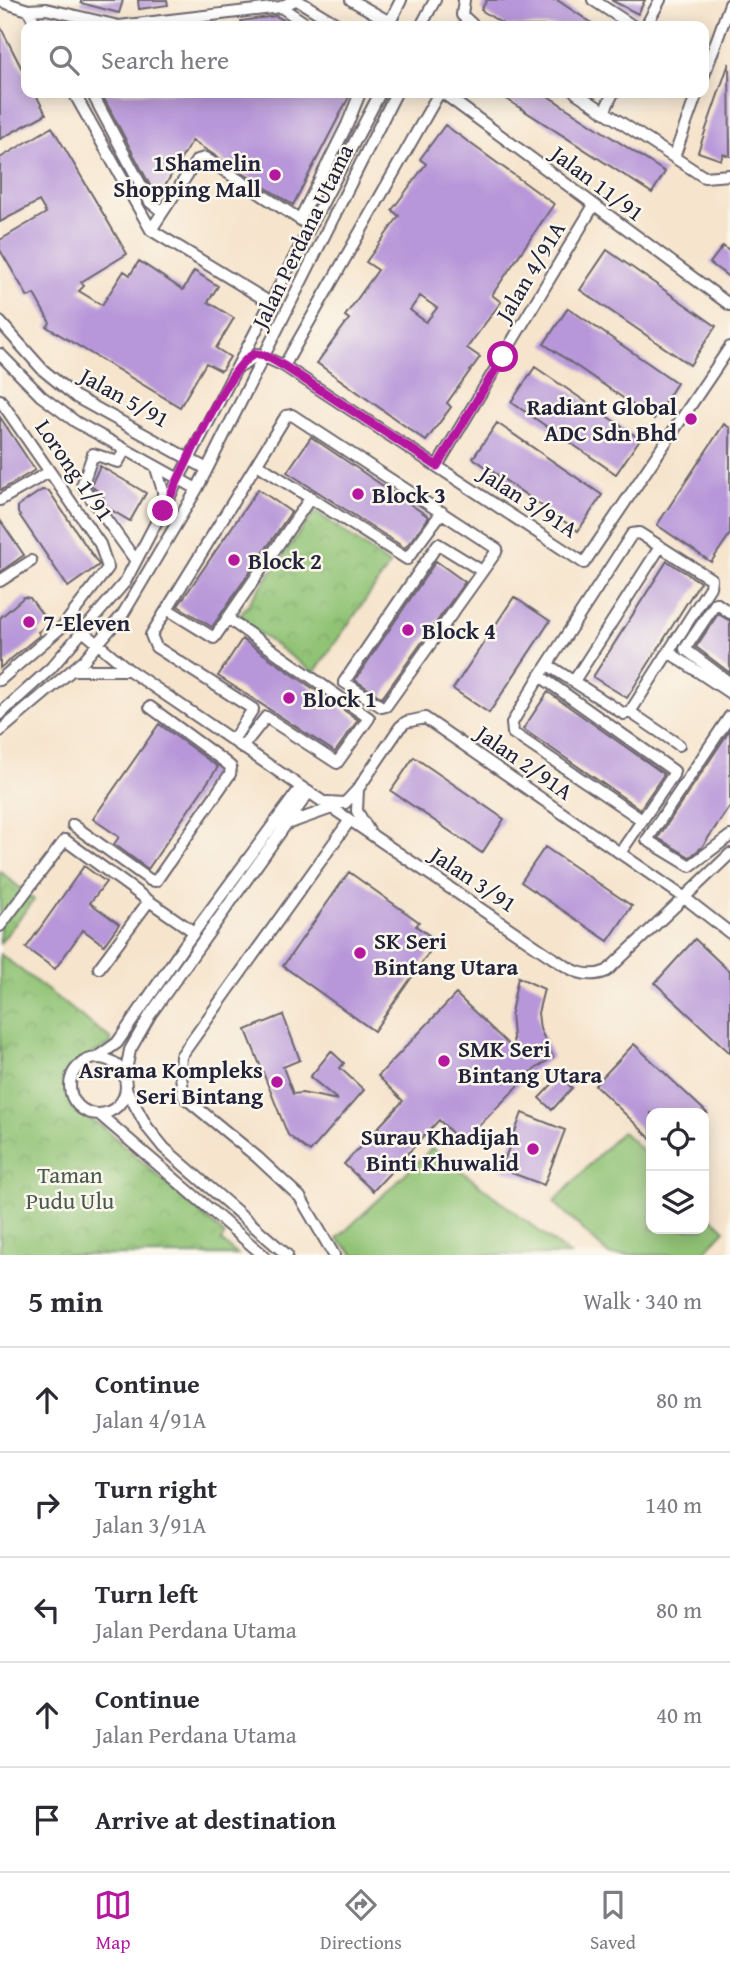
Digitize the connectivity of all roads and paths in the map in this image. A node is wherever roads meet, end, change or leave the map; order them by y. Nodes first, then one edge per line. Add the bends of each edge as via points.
1 (296, 0) edge
2 (351, 0) edge
3 (401, 0) edge
4 (435, 0) edge
5 (464, 0) edge
6 (593, 0) edge
7 (660, 0) edge
8 (0, 1) edge
9 (730, 4) edge
10 (281, 7) junction
11 (28, 10) junction
12 (34, 21) edge
13 (98, 21) edge
14 (162, 21) edge
15 (302, 21) edge
16 (332, 21) edge
17 (388, 21) edge
18 (390, 21) edge
19 (424, 21) edge
20 (469, 21) edge
21 (625, 21) edge
22 (649, 21) edge
23 (709, 61) edge
24 (77, 98) edge
25 (95, 98) edge
26 (358, 98) edge
27 (372, 98) edge
28 (377, 98) edge
29 (395, 98) edge
30 (438, 98) edge
31 (448, 98) edge
32 (583, 98) edge
33 (611, 98) edge
34 (695, 98) edge
35 (604, 112) junction
36 (369, 113) junction
37 (674, 157) junction
38 (730, 175) edge
39 (594, 205) junction
40 (163, 212) junction
41 (305, 223) junction
42 (151, 230) junction
43 (269, 302) junction
44 (730, 305) edge
45 (0, 322) edge
46 (730, 346) edge
47 (0, 354) edge
48 (266, 357) junction
49 (284, 366) junction
50 (232, 375) junction
51 (0, 400) edge
52 (200, 438) junction
53 (168, 445) junction
54 (125, 450) junction
55 (190, 458) junction
56 (257, 464) junction
57 (437, 466) junction
58 (156, 468) junction
59 (207, 469) junction
60 (49, 472) junction
61 (179, 481) junction
62 (197, 489) junction
63 (310, 497) junction
64 (0, 500) edge
65 (163, 511) junction
66 (442, 512) junction
67 (660, 547) junction
68 (31, 561) dead end
69 (136, 561) junction
70 (482, 571) junction
71 (0, 581) edge
72 (167, 609) junction
73 (730, 613) edge
74 (227, 618) junction
75 (84, 632) junction
76 (99, 644) junction
77 (670, 653) junction
78 (548, 665) junction
79 (72, 670) junction
80 (129, 670) junction
81 (540, 676) junction
82 (0, 680) edge
83 (574, 681) junction
84 (730, 683) edge
85 (730, 693) edge
86 (150, 707) dead end
87 (630, 712) junction
88 (0, 714) edge
89 (730, 716) edge
90 (0, 731) edge
91 (238, 743) junction
92 (679, 745) dead end
93 (289, 778) junction
94 (305, 789) junction
95 (358, 789) junction
96 (321, 800) junction
97 (332, 808) junction
98 (350, 820) junction
99 (642, 820) junction
100 (283, 821) junction
101 (73, 825) dead end
102 (370, 834) junction
103 (730, 836) edge
104 (620, 853) junction
105 (730, 855) edge
106 (685, 898) junction
107 (149, 901) junction
108 (0, 926) edge
109 (194, 932) junction
110 (730, 933) edge
111 (99, 968) dead end
112 (96, 1058) junction
113 (125, 1076) junction
114 (126, 1089) junction
115 (99, 1114) junction
116 (263, 1255) edge
117 (288, 1255) edge
118 (334, 1255) edge

1 - 10 street
1 - 16 street
2 - 17 street
3 - 18 street
4 - 19 street
5 - 20 street via 462,15
6 - 21 street
7 - 22 street
8 - 11 street
9 - 23 street
10 - 14 street
10 - 15 street
11 - 12 street
11 - 13 street via 46,9
24 - 42 street
25 - 40 street via 149,202
26 - 41 street
27 - 36 street
28 - 36 street, Jalan Perdana Utama
29 - 48 street, Jalan Perdana Utama
30 - 49 street
31 - 39 street, Jalan 11/91
32 - 35 street
33 - 35 street
34 - 37 street
35 - 37 street
36 - 41 street, Jalan Perdana Utama
37 - 38 street via 704,177
39 - 44 street, Jalan 11/91
39 - 57 street, Jalan 4/91A
40 - 41 street via 197,160 205,158
40 - 42 street
41 - 43 street, Jalan Perdana Utama
42 - 43 street
43 - 50 street, Jalan Perdana Utama
45 - 53 street, Jalan 5/91 via 43,370 76,397
46 - 57 street, Jalan 3/91A via 584,563
47 - 54 street, Jalan 5/91 via 41,396
48 - 49 street, Jalan 3/91A
48 - 50 street via 252,355
48 - 59 street, Jalan Perdana Utama
49 - 57 street, Jalan 3/91A
50 - 52 street, Jalan Perdana Utama
51 - 60 street, Lorong 1/91
52 - 53 street via 180,446
52 - 55 street, Jalan Perdana Utama
53 - 55 street, Jalan 5/91
54 - 58 street, Jalan 5/91
54 - 69 street via 118,462 93,454 82,486
55 - 59 street, Jalan 5/91
55 - 61 street, Jalan Perdana Utama
56 - 63 street
56 - 66 street via 286,416 292,415
56 - 72 street
58 - 61 street, Jalan 5/91
58 - 65 street
59 - 62 street, Jalan Perdana Utama
60 - 64 street
60 - 82 street, Lorong 1/91 via 100,544 108,568 64,625
61 - 62 street, Jalan 5/91
61 - 65 street
62 - 76 street, Jalan Perdana Utama
63 - 66 street via 407,559
63 - 74 street
65 - 69 street
66 - 70 street via 496,547
67 - 77 street via 711,579
67 - 78 street via 639,533 632,534
67 - 83 street
68 - 71 street
69 - 75 street via 125,582
70 - 70 street via 386,706 344,682 438,544
72 - 74 street via 213,639
72 - 91 street via 151,635 156,647 253,710
73 - 84 street via 716,603 685,649
74 - 91 street via 369,718 337,763 266,717
75 - 76 street, Jalan 3/91
75 - 88 street
76 - 79 street, Jalan Perdana Utama
76 - 80 street, Jalan 3/91
77 - 85 street
77 - 87 street
78 - 81 street
78 - 83 street
79 - 80 street
79 - 90 street, Jalan Perdana Utama
80 - 91 street, Jalan 3/91
81 - 99 street via 512,723 513,733
81 - 99 street via 672,768 673,775
83 - 87 street via 624,714
86 - 101 street via 231,767 230,774 156,881
87 - 92 street
89 - 103 street via 647,840 690,866
91 - 93 street, Jalan 3/91
93 - 94 street, Jalan 3/91
93 - 100 street
94 - 96 street, Jalan 3/91
94 - 100 street
95 - 96 street via 345,803
95 - 102 street via 357,811
95 - 104 street, Jalan 2/91A via 400,727 425,718
96 - 97 street, Jalan 3/91
97 - 98 street, Jalan 3/91
97 - 100 street
98 - 102 street, Jalan 3/91
98 - 118 street via 181,1056 180,1070 184,1097 300,1197
99 - 104 street
100 - 109 street
100 - 113 street via 144,1024 130,1050
102 - 106 street, Jalan 3/91 via 583,975 607,971
104 - 106 street, Jalan 2/91A
105 - 106 street, Jalan 3/91
106 - 110 street, Jalan 2/91A
107 - 108 street via 65,840
107 - 109 street
107 - 111 street
109 - 112 street via 117,1043
112 - 113 street via 113,1062
112 - 115 street via 78,1066 70,1083 74,1101 89,1113
113 - 114 street
114 - 115 street via 115,1109
114 - 117 street via 164,1148
115 - 116 street

